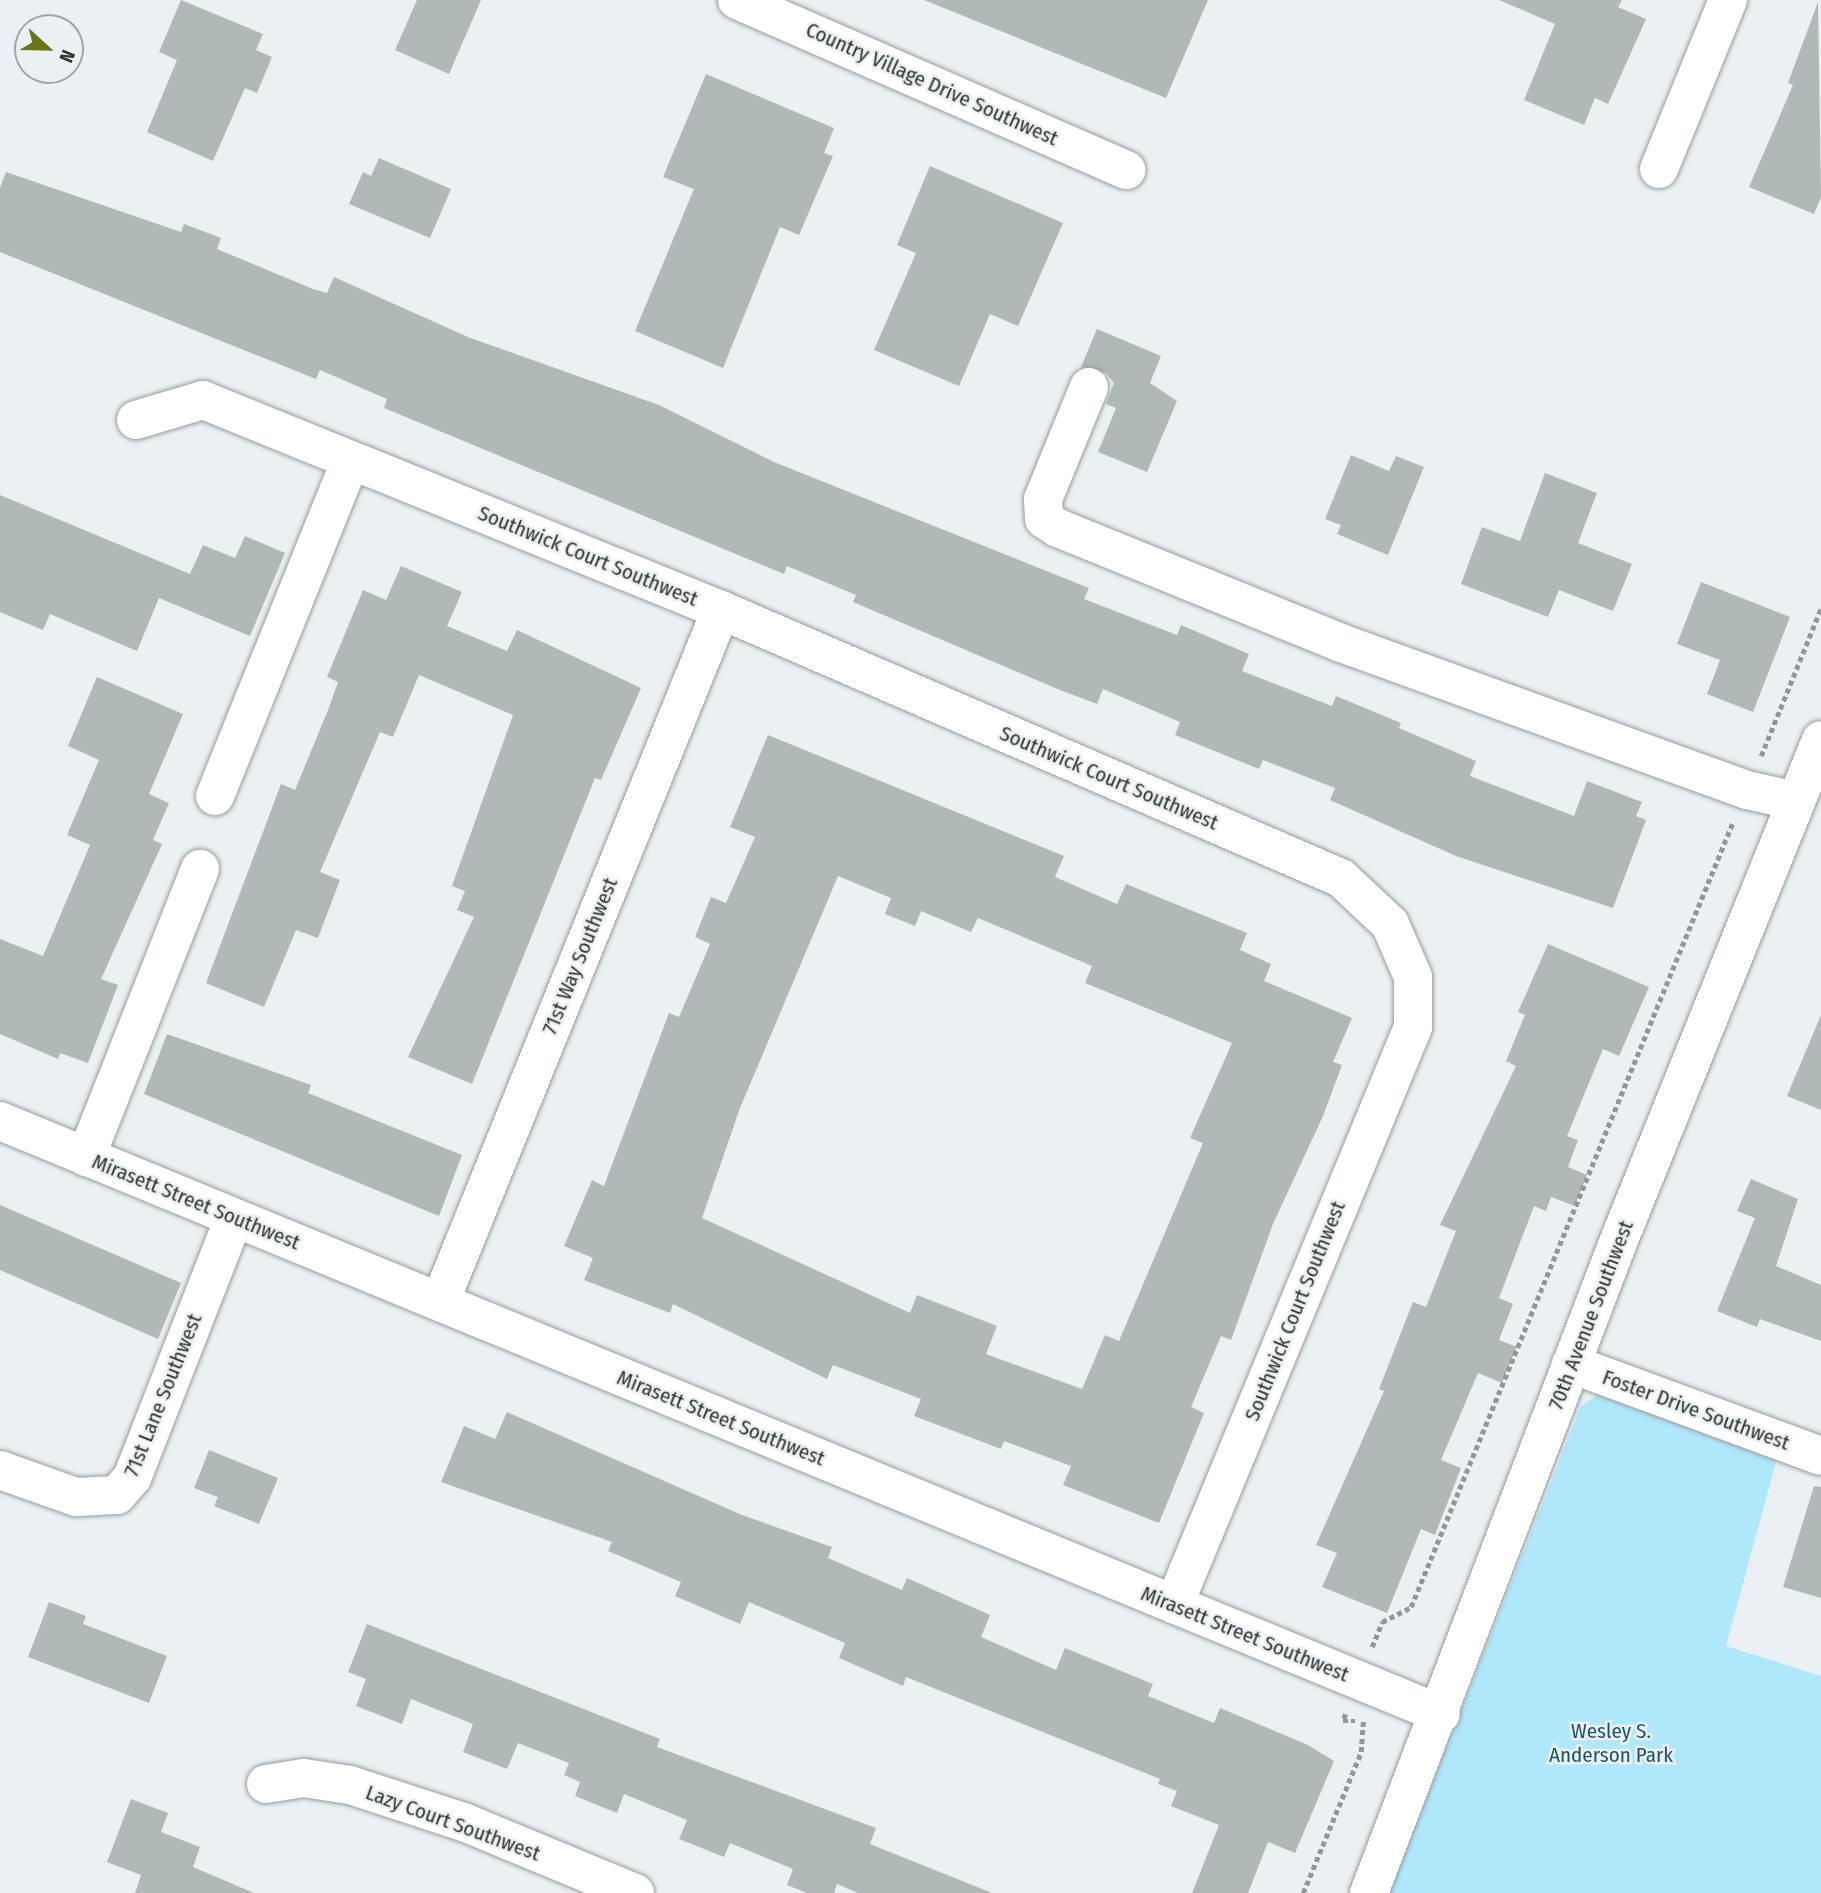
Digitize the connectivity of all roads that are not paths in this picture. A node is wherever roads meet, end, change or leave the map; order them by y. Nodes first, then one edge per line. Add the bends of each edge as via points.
1 (737, 0) edge
2 (1728, 0) edge
3 (1659, 169) dead end
4 (1127, 170) dead end
5 (1089, 387) dead end
6 (136, 421) dead end
7 (351, 460) junction
8 (721, 610) junction
9 (1818, 757) edge
10 (215, 796) dead end
11 (1796, 802) junction
12 (200, 869) dead end
13 (0, 1121) edge
14 (86, 1157) junction
15 (234, 1218) junction
16 (440, 1302) junction
17 (1571, 1364) junction
18 (1821, 1456) edge
19 (0, 1470) edge
20 (1174, 1605) junction
21 (1441, 1714) junction
22 (266, 1784) dead end
23 (635, 1893) edge
24 (1369, 1893) edge

1 - 4 street, Country Village Drive Southwest
2 - 3 street
5 - 11 street via 1043,499 1044,519 1058,528 1341,643 1748,790
6 - 7 street, Southwick Court Southwest via 203,400
7 - 8 street, Southwick Court Southwest
7 - 10 street
8 - 16 street, 71st Way Southwest
8 - 20 street, Southwick Court Southwest via 1340,878 1390,924 1413,977 1413,1027
9 - 11 street, 70th Avenue Southwest
11 - 17 street, 70th Avenue Southwest
12 - 14 street
13 - 14 street, Mirasett Street Southwest
14 - 15 street, Mirasett Street Southwest
15 - 16 street, Mirasett Street Southwest
15 - 19 street, 71st Lane Southwest via 132,1478 117,1495 76,1497
16 - 20 street, Mirasett Street Southwest
17 - 18 street, Foster Drive Southwest
17 - 21 street, 70th Avenue Southwest
20 - 21 street, Mirasett Street Southwest
21 - 24 street, 70th Avenue Southwest
22 - 23 street, Lazy Court Southwest via 304,1778 350,1785 466,1822

